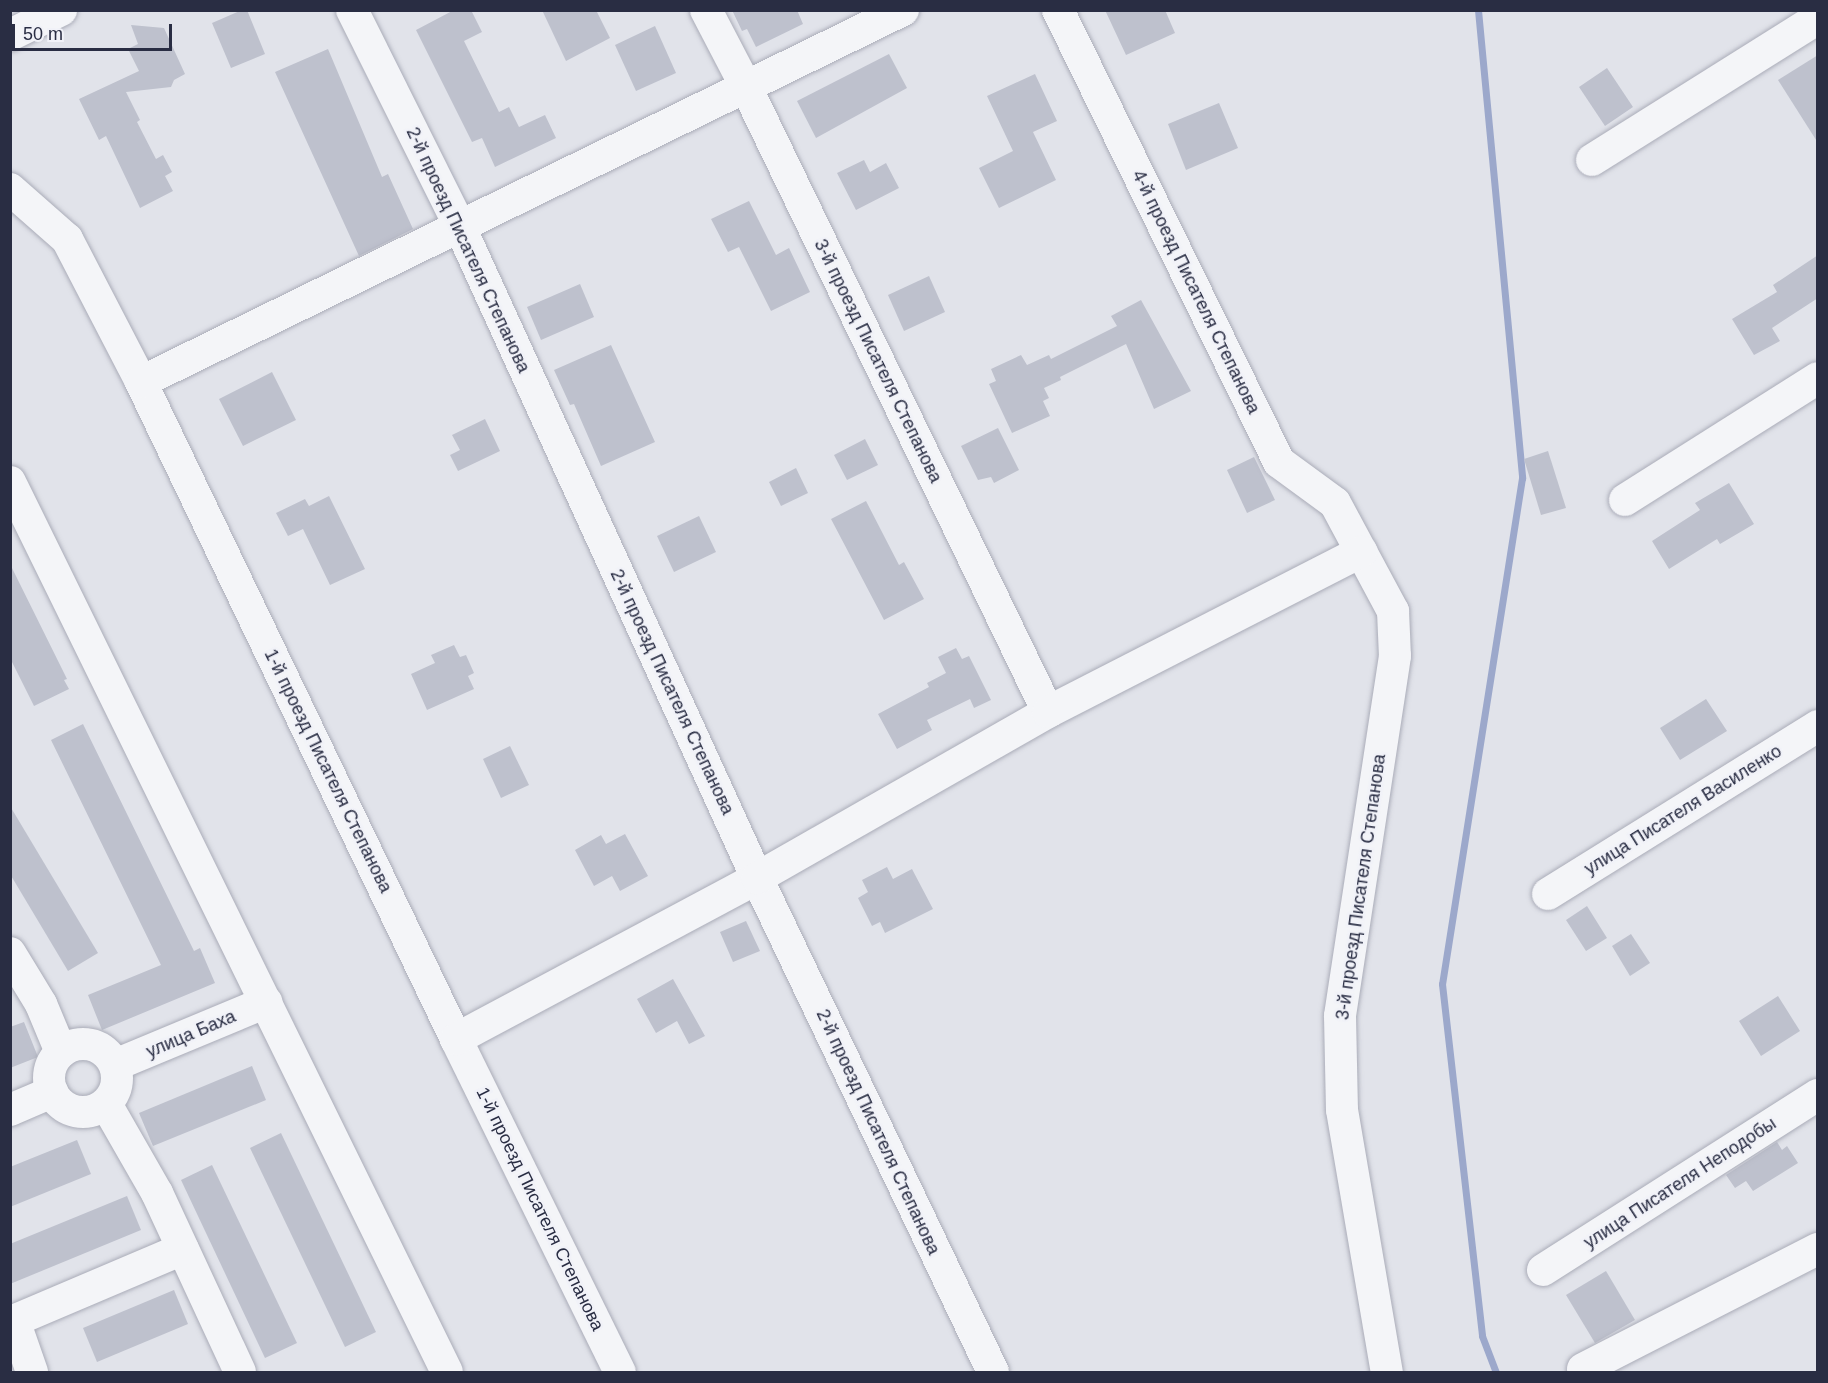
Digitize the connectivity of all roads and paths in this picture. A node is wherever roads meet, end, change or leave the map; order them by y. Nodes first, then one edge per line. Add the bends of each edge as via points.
1 (60, 10) edge
2 (352, 10) edge
3 (706, 10) edge
4 (903, 10) edge
5 (1058, 10) edge
6 (1818, 18) edge
7 (10, 35) edge
8 (746, 87) junction
9 (1592, 160) dead end
10 (10, 189) edge
11 (460, 227) junction
12 (1818, 378) edge
13 (141, 382) junction
14 (10, 482) edge
15 (1625, 500) dead end
16 (1361, 552) junction
17 (1048, 712) junction
18 (1818, 726) edge
19 (757, 878) junction
20 (1548, 894) dead end
21 (10, 953) edge
22 (266, 1002) junction
23 (456, 1039) junction
24 (61, 1052) junction
25 (115, 1065) junction
26 (52, 1092) junction
27 (1818, 1095) edge
28 (106, 1104) junction
29 (10, 1110) edge
30 (183, 1249) junction
31 (1818, 1249) edge
32 (1543, 1270) dead end
33 (1583, 1369) dead end
34 (32, 1372) edge
35 (240, 1372) edge
36 (447, 1372) edge
37 (620, 1372) edge
38 (993, 1372) edge
39 (1387, 1372) edge

1 - 7 street
2 - 11 street, 2-й проезд Писателя Степанова
3 - 8 street, 3-й проезд Писателя Степанова
4 - 8 street
5 - 16 street, 4-й проезд Писателя Степанова via 1279,462 1335,503
6 - 9 street
8 - 11 street
8 - 17 street, 3-й проезд Писателя Степанова
10 - 13 street, 1-й проезд Писателя Степанова via 67,238
11 - 13 street
11 - 19 street, 2-й проезд Писателя Степанова
12 - 15 street
13 - 23 street, 1-й проезд Писателя Степанова
14 - 22 street
16 - 17 street
16 - 39 street, 3-й проезд Писателя Степанова via 1393,610 1395,656 1340,1016 1342,1110
17 - 19 street
18 - 20 street, улица Писателя Василенко
19 - 23 street
19 - 38 street, 2-й проезд Писателя Степанова
21 - 24 street via 41,1004
22 - 25 street, улица Баха
22 - 36 street
23 - 37 street, 1-й проезд Писателя Степанова
24 - 25 street via 81,1044 92,1045
24 - 26 street via 50,1070
25 - 28 street via 117,1086
26 - 28 street via 57,1101 76,1112 86,1113
26 - 29 street
27 - 32 street, улица Писателя Неподобы
28 - 30 street via 157,1192
30 - 34 street via 18,1319 17,1332
30 - 35 street
31 - 33 street

